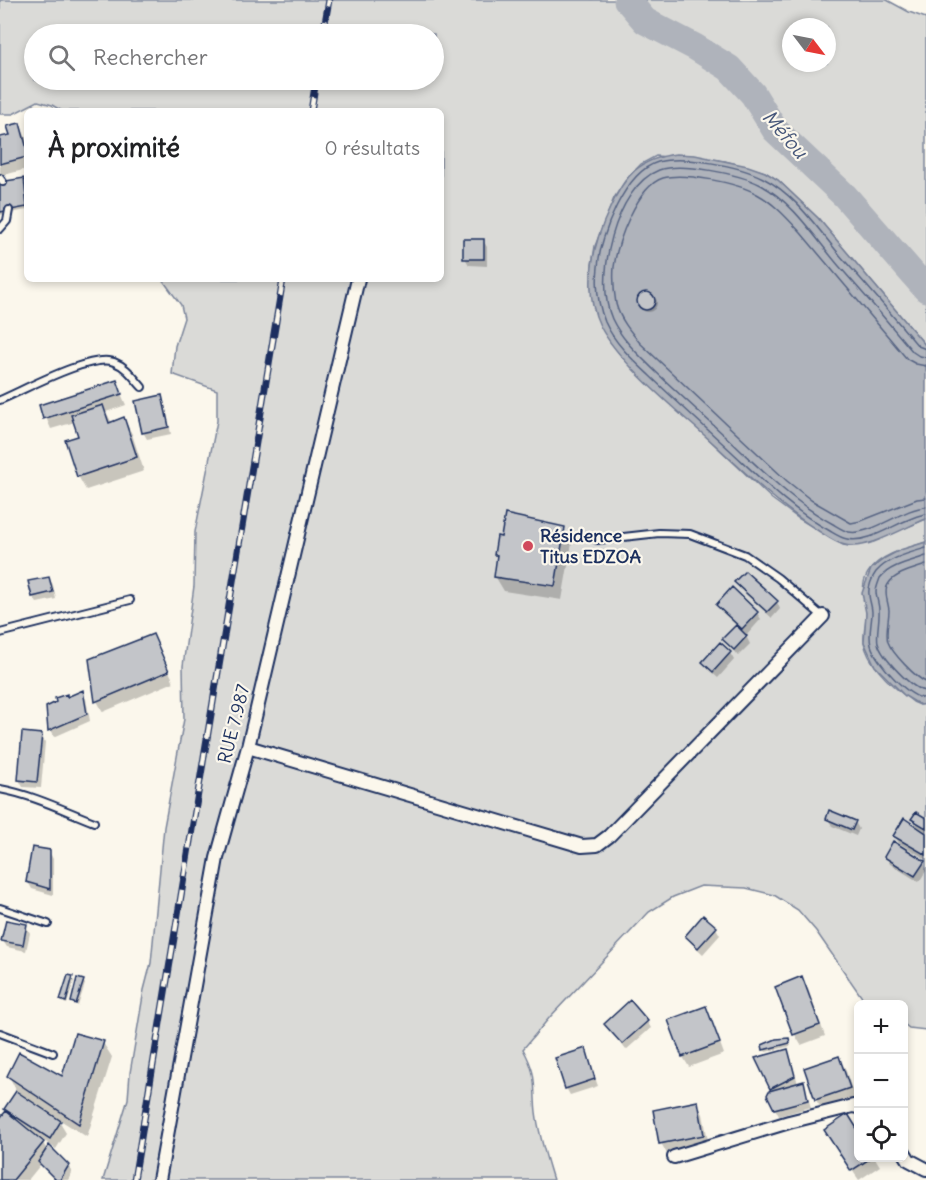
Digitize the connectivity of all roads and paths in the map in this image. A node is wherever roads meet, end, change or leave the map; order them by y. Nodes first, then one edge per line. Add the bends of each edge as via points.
1 (9, 210) dead end
2 (0, 230) edge
3 (357, 282) edge
4 (142, 387) dead end
5 (0, 400) edge
6 (597, 540) dead end
7 (130, 600) dead end
8 (823, 616) joint
9 (0, 633) edge
10 (248, 747) junction
11 (0, 789) edge
12 (94, 822) dead end
13 (0, 908) edge
14 (48, 924) dead end
15 (0, 1033) edge
16 (53, 1053) dead end
17 (854, 1106) edge
18 (674, 1157) dead end
19 (908, 1159) edge
20 (926, 1169) edge
21 (159, 1180) edge

1 - 2 lane
3 - 10 street, RUE 7.987
4 - 5 lane via 125,367 112,361 96,361
6 - 8 lane via 690,534 745,555
7 - 9 lane
8 - 10 street via 597,845 582,846
10 - 21 street, RUE 7.987 via 217,858
11 - 12 lane via 27,794
13 - 14 lane
15 - 16 lane
17 - 18 street
19 - 20 street

